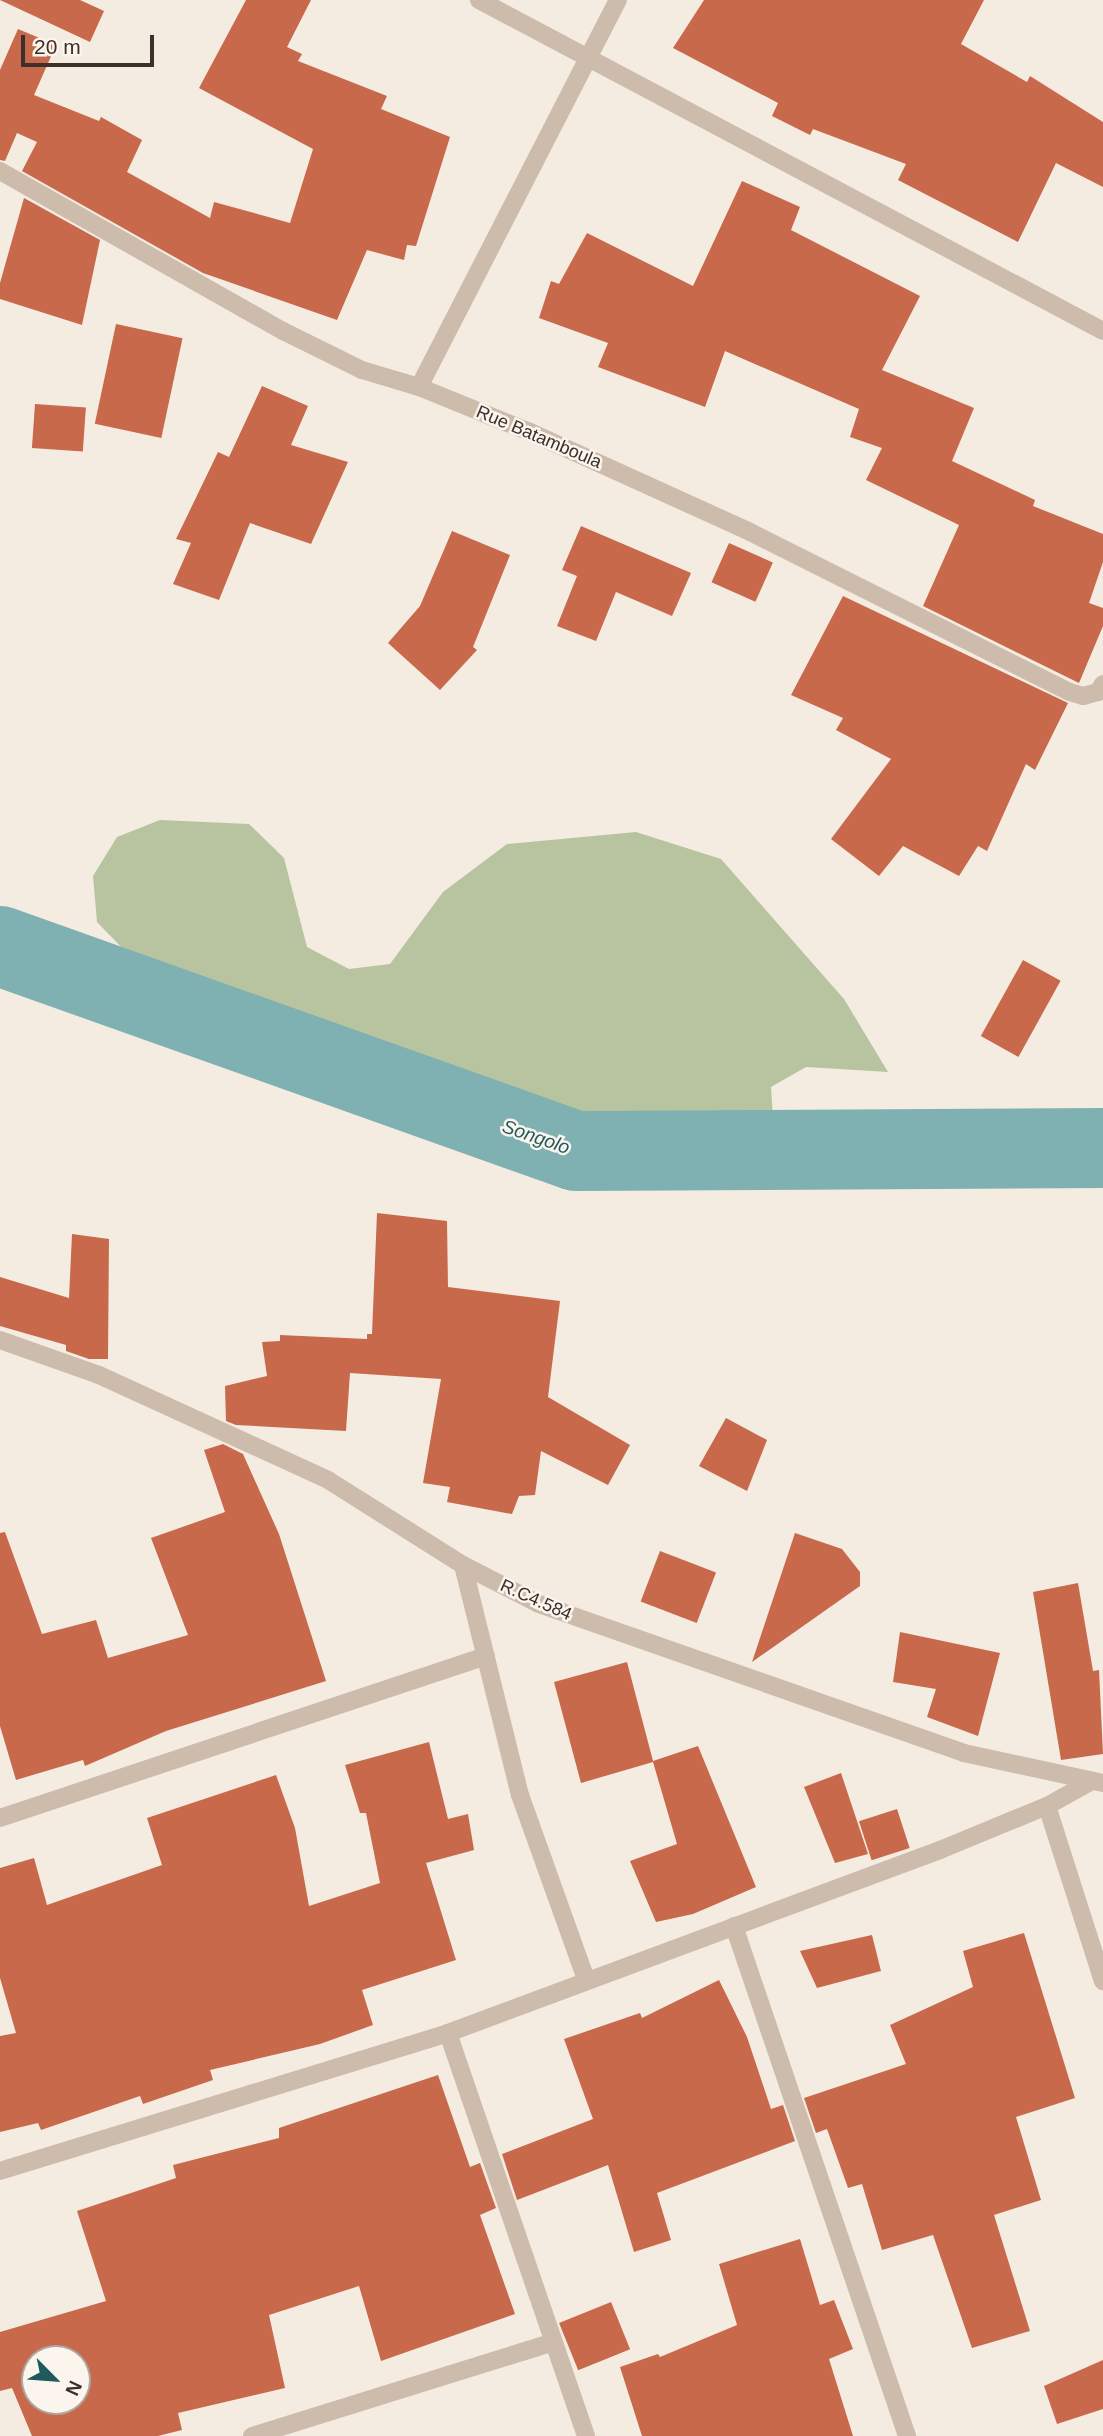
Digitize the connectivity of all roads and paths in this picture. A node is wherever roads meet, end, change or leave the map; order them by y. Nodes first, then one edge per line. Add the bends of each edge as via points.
1 (479, 0) edge
2 (618, 0) edge
3 (587, 57) junction
4 (0, 171) edge
5 (1103, 331) edge
6 (419, 387) junction
7 (1103, 684) edge
8 (0, 1340) edge
9 (463, 1564) junction
10 (486, 1656) junction
11 (1097, 1783) edge
12 (1047, 1806) junction
13 (0, 1818) edge
14 (734, 1926) junction
15 (586, 1979) junction
16 (1103, 1981) edge
17 (447, 2034) junction
18 (0, 2172) edge
19 (553, 2342) junction
20 (251, 2436) edge
21 (586, 2436) edge
22 (907, 2436) edge

1 - 3 street
2 - 3 street
3 - 5 street
3 - 6 street
4 - 6 street, Rue Batamboula via 283,331 362,370
6 - 7 street, Rue Batamboula via 750,532 1083,696 1098,692
8 - 9 street, R.C4.584 via 99,1375 328,1480
9 - 10 street
9 - 11 street, R.C4.584 via 539,1604 964,1753
10 - 13 street
10 - 15 street via 520,1795
11 - 12 street
12 - 14 street
12 - 16 street
14 - 15 street
14 - 22 street
15 - 17 street
17 - 18 street
17 - 19 street
19 - 20 street
19 - 21 street

